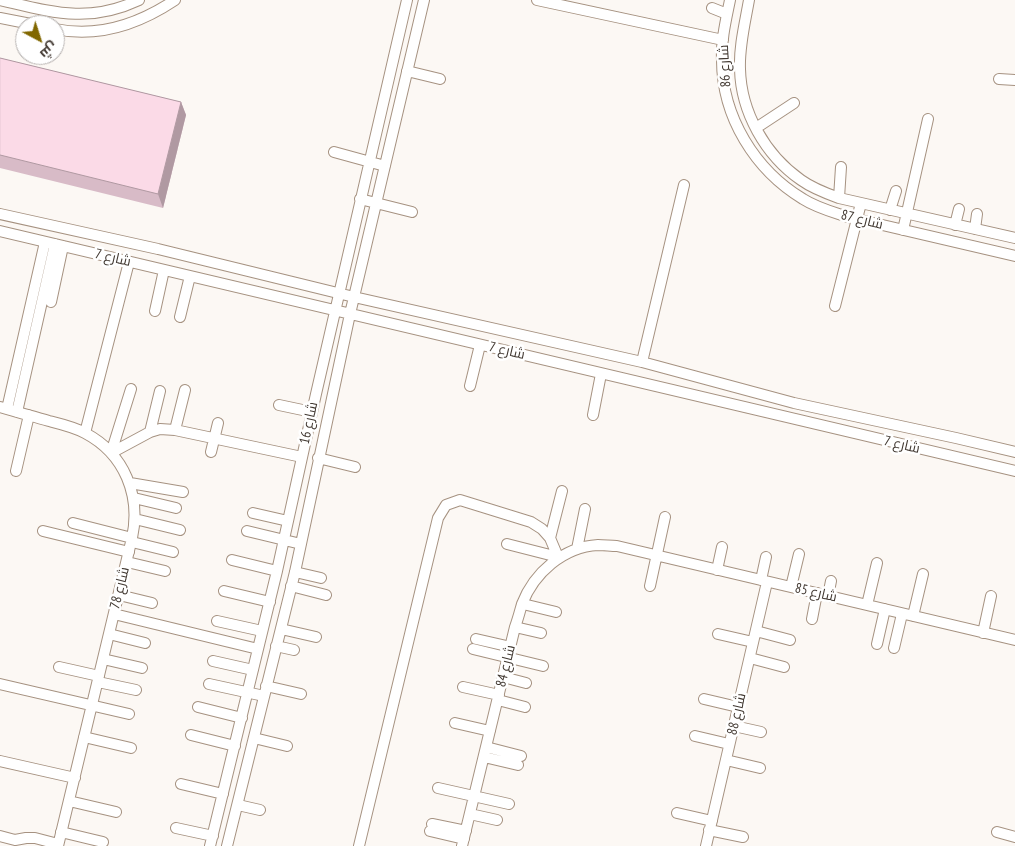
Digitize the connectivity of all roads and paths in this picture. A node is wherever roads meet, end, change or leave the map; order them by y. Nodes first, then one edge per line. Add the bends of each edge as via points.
1 (0, 0) edge
2 (140, 0) edge
3 (175, 0) edge
4 (424, 0) edge
5 (537, 0) edge
6 (730, 0) edge
7 (749, 0) edge
8 (564, 3) edge
9 (406, 4) edge
10 (712, 8) dead end
11 (421, 12) junction
12 (727, 14) junction
13 (0, 18) edge
14 (15, 21) edge
15 (65, 30) edge
16 (723, 40) junction
17 (407, 71) junction
18 (440, 79) dead end
19 (999, 79) dead end
20 (1015, 80) edge
21 (794, 103) dead end
22 (928, 119) dead end
23 (754, 125) junction
24 (739, 130) joint
25 (334, 152) dead end
26 (369, 162) junction
27 (385, 166) junction
28 (841, 167) dead end
29 (684, 185) dead end
30 (896, 191) dead end
31 (839, 198) junction
32 (360, 199) junction
33 (376, 203) junction
34 (861, 203) junction
35 (959, 209) dead end
36 (890, 210) junction
37 (412, 212) dead end
38 (0, 214) edge
39 (907, 214) junction
40 (977, 214) dead end
41 (857, 219) junction
42 (952, 224) junction
43 (974, 229) junction
44 (903, 230) junction
45 (0, 231) edge
46 (1015, 238) edge
47 (946, 240) junction
48 (54, 244) junction
49 (1015, 256) edge
50 (129, 262) junction
51 (164, 270) junction
52 (190, 276) junction
53 (339, 294) junction
54 (354, 297) junction
55 (51, 302) dead end
56 (835, 306) dead end
57 (155, 311) dead end
58 (335, 311) junction
59 (350, 314) junction
60 (180, 317) dead end
61 (480, 345) junction
62 (642, 362) junction
63 (601, 374) junction
64 (470, 386) dead end
65 (131, 389) dead end
66 (185, 390) dead end
67 (160, 391) dead end
68 (316, 394) junction
69 (331, 398) junction
70 (279, 404) dead end
71 (8, 409) edge
72 (312, 412) junction
73 (29, 415) junction
74 (593, 415) dead end
75 (218, 423) dead end
76 (175, 430) junction
77 (150, 432) junction
78 (85, 433) junction
79 (214, 439) junction
80 (211, 452) dead end
81 (1015, 452) edge
82 (111, 453) junction
83 (302, 457) junction
84 (318, 458) junction
85 (355, 467) dead end
86 (16, 471) dead end
87 (1015, 472) edge
88 (130, 483) junction
89 (562, 491) dead end
90 (183, 492) dead end
91 (134, 498) junction
92 (176, 508) dead end
93 (585, 509) dead end
94 (253, 513) dead end
95 (665, 517) dead end
96 (135, 519) junction
97 (288, 521) junction
98 (73, 523) dead end
99 (180, 530) dead end
100 (43, 531) dead end
101 (247, 531) dead end
102 (550, 538) junction
103 (284, 540) junction
104 (131, 544) junction
105 (301, 544) junction
106 (507, 544) dead end
107 (617, 546) joint
108 (722, 547) dead end
109 (577, 549) junction
110 (173, 552) dead end
111 (799, 554) dead end
112 (656, 555) junction
113 (558, 557) junction
114 (766, 557) dead end
115 (232, 560) dead end
116 (127, 562) junction
117 (877, 563) dead end
118 (717, 570) junction
119 (165, 571) dead end
120 (277, 571) junction
121 (295, 572) junction
122 (923, 574) dead end
123 (321, 578) dead end
124 (764, 581) junction
125 (831, 581) dead end
126 (291, 586) junction
127 (650, 586) dead end
128 (791, 587) junction
129 (224, 591) dead end
130 (326, 595) dead end
131 (822, 595) junction
132 (119, 596) junction
133 (991, 596) dead end
134 (270, 602) junction
135 (152, 603) dead end
136 (522, 604) junction
137 (867, 605) junction
138 (885, 610) junction
139 (556, 612) dead end
140 (114, 614) junction
141 (902, 614) junction
142 (914, 616) junction
143 (812, 619) dead end
144 (217, 621) dead end
145 (516, 627) junction
146 (281, 629) junction
147 (262, 631) junction
148 (756, 631) junction
149 (542, 633) dead end
150 (983, 633) junction
151 (109, 634) junction
152 (718, 634) dead end
153 (316, 637) dead end
154 (476, 639) dead end
155 (790, 640) dead end
156 (1015, 640) edge
157 (753, 642) junction
158 (144, 643) dead end
159 (877, 644) dead end
160 (276, 646) junction
161 (894, 648) dead end
162 (258, 649) junction
163 (294, 650) dead end
164 (473, 650) dead end
165 (509, 652) junction
166 (750, 658) junction
167 (103, 659) junction
168 (213, 661) dead end
169 (543, 666) dead end
170 (784, 666) dead end
171 (59, 667) dead end
172 (142, 668) dead end
173 (253, 670) junction
174 (503, 677) junction
175 (98, 679) junction
176 (526, 683) dead end
177 (0, 684) edge
178 (209, 684) dead end
179 (463, 687) dead end
180 (136, 690) dead end
181 (265, 691) junction
182 (248, 692) junction
183 (301, 694) dead end
184 (498, 698) junction
185 (704, 699) dead end
186 (92, 706) junction
187 (198, 707) dead end
188 (525, 707) dead end
189 (738, 707) junction
190 (129, 714) dead end
191 (242, 718) junction
192 (455, 723) dead end
193 (734, 726) junction
194 (490, 731) junction
195 (762, 732) dead end
196 (191, 735) dead end
197 (695, 736) dead end
198 (84, 737) junction
199 (254, 738) junction
200 (730, 744) junction
201 (235, 746) junction
202 (287, 746) dead end
203 (131, 748) dead end
204 (485, 752) junction
205 (519, 760) dead end
206 (726, 760) junction
207 (0, 761) edge
208 (760, 768) dead end
209 (74, 778) junction
210 (181, 784) dead end
211 (438, 788) dead end
212 (223, 794) junction
213 (474, 796) junction
214 (69, 801) junction
215 (509, 804) dead end
216 (238, 805) junction
217 (260, 810) dead end
218 (116, 812) dead end
219 (677, 813) dead end
220 (470, 814) junction
221 (497, 820) dead end
222 (711, 825) junction
223 (431, 827) dead end
224 (176, 828) dead end
225 (61, 832) junction
226 (997, 832) dead end
227 (0, 836) edge
228 (1015, 836) edge
229 (743, 837) dead end
230 (464, 839) edge
231 (212, 841) edge
232 (103, 842) dead end
233 (58, 845) edge
234 (230, 846) edge
235 (359, 846) edge
236 (706, 846) edge

1 - 2 street via 62,14 84,14 105,12
3 - 15 street via 158,12 111,29
4 - 11 street, شارع 16
5 - 8 street
6 - 12 street, شارع 86
7 - 23 street, شارع 86 via 740,69 747,112
8 - 16 street
9 - 11 street
9 - 26 street, شارع 16
10 - 12 street
11 - 17 street, شارع 16
12 - 16 street, شارع 86
13 - 14 street
16 - 24 street, شارع 86 via 724,85
17 - 18 street
17 - 27 street, شارع 16
19 - 20 street
21 - 23 street
22 - 39 street
23 - 31 street, شارع 87 via 785,167 801,180
24 - 41 street, شارع 87 via 766,170 784,186 825,210
25 - 26 street
26 - 27 street
26 - 32 street, شارع 16
27 - 33 street, شارع 16
28 - 31 street
29 - 62 street
30 - 36 street
31 - 34 street, شارع 87
32 - 33 street
32 - 53 street, شارع 16
33 - 37 street
33 - 54 street, شارع 16
34 - 36 street, شارع 87
34 - 41 street
35 - 42 street
36 - 39 street, شارع 87
38 - 53 street, شارع 7
39 - 42 street, شارع 87
39 - 44 street
40 - 43 street
41 - 44 street, شارع 87
41 - 56 street
42 - 43 street, شارع 87
42 - 47 street
43 - 46 street, شارع 87
44 - 47 street, شارع 87
45 - 48 street, شارع 7
47 - 49 street, شارع 87
48 - 50 street, شارع 7
48 - 55 street
48 - 71 street
50 - 51 street, شارع 7
50 - 78 street
51 - 52 street, شارع 7
51 - 57 street
52 - 58 street, شارع 7
52 - 60 street
53 - 54 street, شارع 7
53 - 58 street, شارع 16
54 - 59 street, شارع 16
54 - 62 street, شارع 7
58 - 59 street, شارع 7
58 - 68 street, شارع 16
59 - 61 street, شارع 7
59 - 69 street, شارع 16
61 - 63 street, شارع 7
61 - 64 street
62 - 81 street, شارع 7 via 794,403
63 - 74 street
63 - 87 street, شارع 7
65 - 82 street
66 - 76 street
67 - 77 street
68 - 69 street
68 - 72 street, شارع 16
69 - 84 street, شارع 16
70 - 72 street
71 - 73 street, شارع 78
72 - 83 street, شارع 16
73 - 78 street, شارع 78
73 - 86 street
75 - 79 street
76 - 77 street
76 - 79 street
77 - 82 street
78 - 82 street, شارع 78
79 - 80 street
79 - 83 street
82 - 88 street, شارع 78
83 - 97 street, شارع 16
84 - 85 street
84 - 105 street, شارع 16
88 - 90 street
88 - 91 street, شارع 78
89 - 102 street
91 - 92 street
91 - 96 street, شارع 78
93 - 109 street
94 - 97 street
95 - 112 street
96 - 99 street
96 - 104 street, شارع 78
97 - 103 street, شارع 16
98 - 104 street
100 - 104 street
101 - 103 street
102 - 113 street
102 - 235 street via 531,522 460,500 446,505 438,518
103 - 105 street
103 - 120 street, شارع 16
104 - 110 street
104 - 116 street, شارع 78
105 - 121 street, شارع 16
106 - 113 street
107 - 109 street, شارع 84
107 - 112 street, شارع 85
108 - 118 street
109 - 113 street, شارع 84
111 - 128 street
112 - 118 street, شارع 85
112 - 127 street
113 - 136 street, شارع 84 via 542,571
114 - 124 street, شارع 88
115 - 120 street
116 - 119 street
116 - 132 street, شارع 78
117 - 137 street
118 - 124 street, شارع 85
120 - 134 street, شارع 16
121 - 123 street
121 - 126 street, شارع 16
122 - 142 street
124 - 128 street, شارع 85
124 - 148 street, شارع 88
125 - 131 street
126 - 130 street
126 - 146 street, شارع 16
128 - 131 street, شارع 85
129 - 134 street
131 - 137 street, شارع 85
131 - 143 street
132 - 135 street
132 - 140 street, شارع 78
133 - 150 street
134 - 147 street, شارع 16
136 - 139 street
136 - 145 street, شارع 84
137 - 138 street, شارع 85
138 - 141 street, شارع 85
138 - 159 street
140 - 151 street, شارع 78
140 - 162 street
141 - 142 street, شارع 85
141 - 161 street
142 - 150 street, شارع 85
144 - 147 street
145 - 149 street
145 - 165 street, شارع 84
146 - 153 street
146 - 160 street, شارع 16
147 - 162 street, شارع 16
148 - 155 street
148 - 157 street, شارع 88
150 - 156 street, شارع 85
151 - 158 street
151 - 167 street, شارع 78
152 - 157 street
154 - 165 street
157 - 166 street, شارع 88
160 - 163 street
160 - 181 street, شارع 16
162 - 173 street, شارع 16
164 - 165 street
165 - 169 street
165 - 174 street, شارع 84
166 - 170 street
166 - 189 street, شارع 88
167 - 172 street
167 - 175 street, شارع 78
168 - 173 street
171 - 175 street
173 - 182 street, شارع 16
174 - 176 street
174 - 184 street, شارع 84
175 - 180 street
175 - 186 street, شارع 78
177 - 186 street
178 - 182 street
179 - 184 street
181 - 182 street
181 - 183 street
181 - 199 street, شارع 16
182 - 191 street, شارع 16
184 - 188 street
184 - 194 street, شارع 84
185 - 189 street
186 - 190 street
186 - 198 street, شارع 78
187 - 191 street
189 - 193 street, شارع 88
191 - 201 street, شارع 16
192 - 194 street
193 - 195 street
193 - 200 street, شارع 88
194 - 204 street, شارع 84
196 - 201 street
197 - 200 street
198 - 203 street
198 - 209 street, شارع 78
199 - 202 street
199 - 216 street, شارع 16
200 - 206 street, شارع 88
201 - 212 street, شارع 16
204 - 205 street
204 - 213 street, شارع 84
206 - 208 street
206 - 222 street, شارع 88
207 - 209 street
209 - 214 street, شارع 78
210 - 212 street
211 - 213 street
212 - 231 street, شارع 16
213 - 215 street
213 - 220 street, شارع 84
214 - 218 street
214 - 225 street, شارع 78
216 - 217 street
216 - 234 street, شارع 16
219 - 222 street
220 - 221 street
220 - 230 street, شارع 84
222 - 229 street
222 - 236 street, شارع 88
223 - 230 street
224 - 231 street
225 - 232 street
225 - 233 street, شارع 78
226 - 228 street
227 - 233 street via 15,840 35,838

